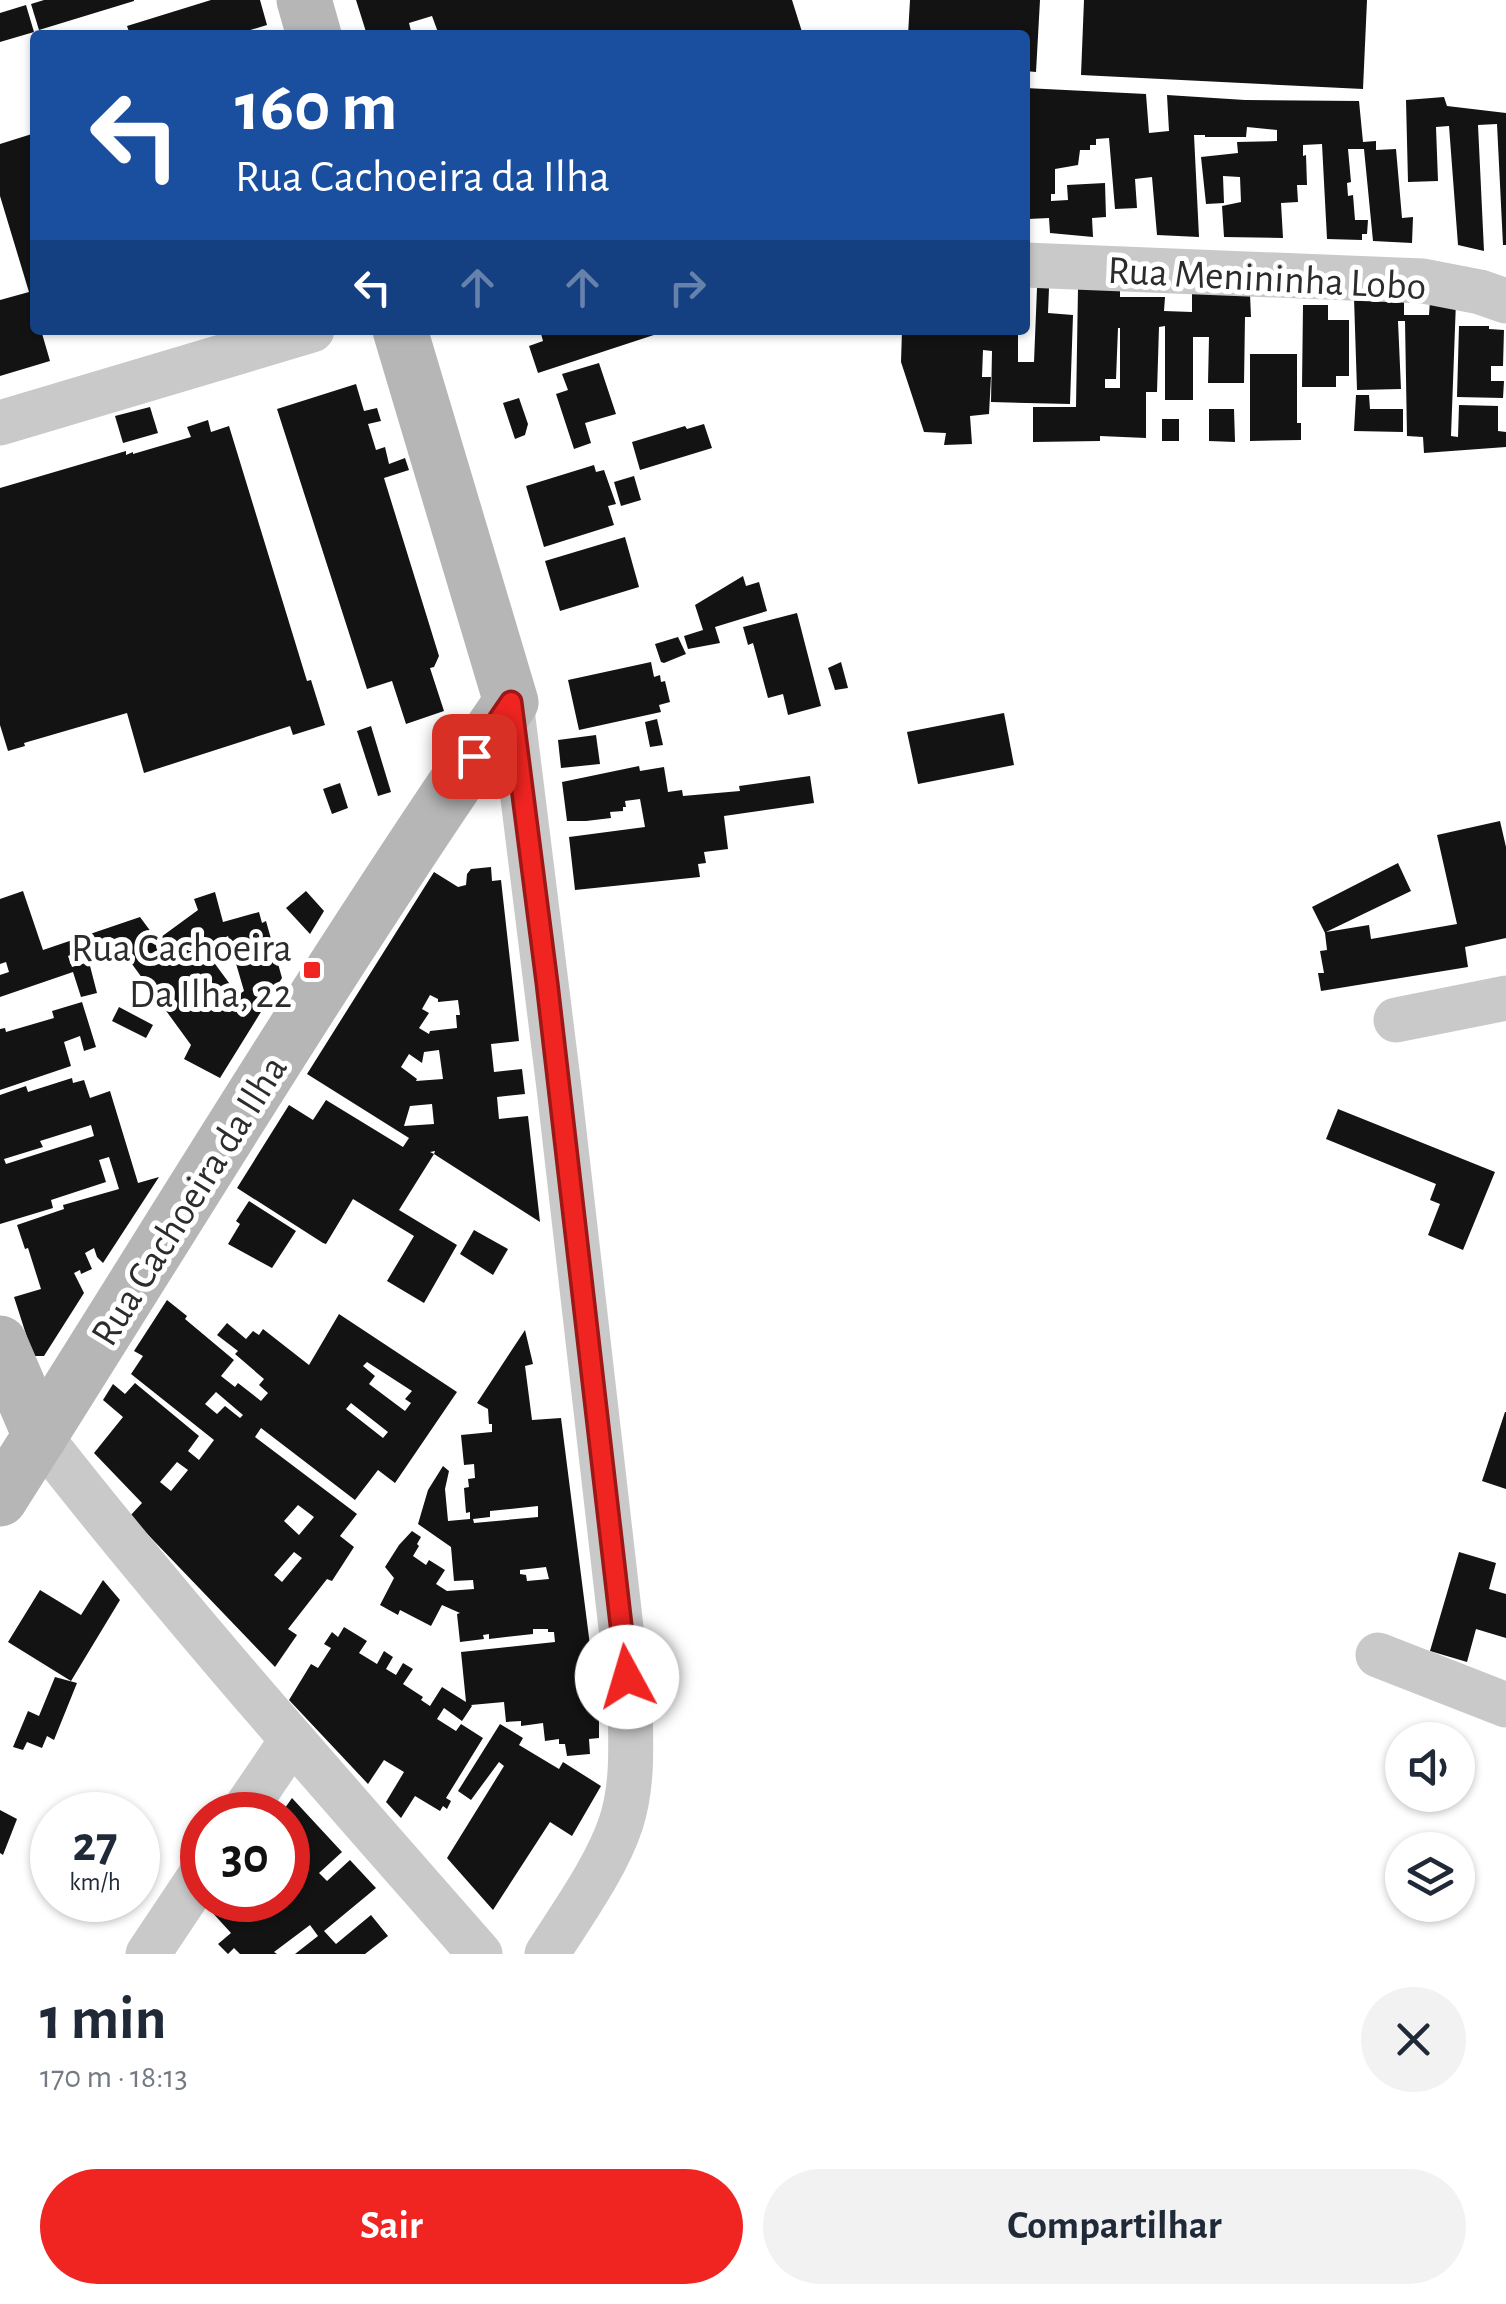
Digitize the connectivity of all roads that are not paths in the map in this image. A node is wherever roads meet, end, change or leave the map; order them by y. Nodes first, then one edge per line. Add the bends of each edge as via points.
1 (304, 0) edge
2 (313, 30) edge
3 (1030, 265) edge
4 (1506, 301) edge
5 (295, 335) edge
6 (401, 335) edge
7 (0, 423) edge
8 (511, 702) junction
9 (1506, 998) edge
10 (1396, 1020) dead end
11 (0, 1344) edge
12 (40, 1436) junction
13 (0, 1500) edge
14 (1378, 1655) dead end
15 (1506, 1704) edge
16 (292, 1740) junction
17 (257, 1792) edge
18 (180, 1906) edge
19 (148, 1954) edge
20 (480, 1954) edge
21 (547, 1954) edge

1 - 2 street
3 - 4 street, Rua Menininha Lobo via 1423,281
5 - 7 street
6 - 8 street
8 - 12 street, Rua Cachoeira da Ilha via 343,952
8 - 21 street via 630,1722 631,1768 621,1823
9 - 10 street
11 - 12 street
12 - 13 street, Rua Cachoeira da Ilha
12 - 16 street
14 - 15 street
16 - 17 street
16 - 20 street
18 - 19 street

